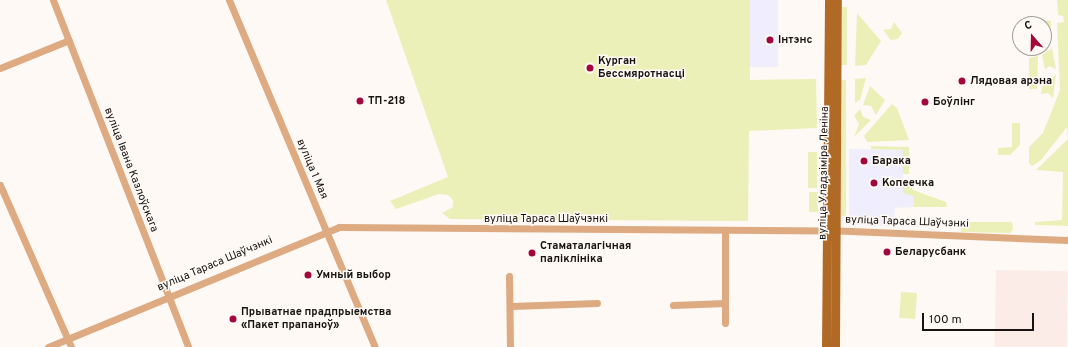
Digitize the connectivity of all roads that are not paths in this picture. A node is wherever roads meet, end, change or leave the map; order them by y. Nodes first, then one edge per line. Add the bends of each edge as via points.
1 (53, 0) edge
2 (229, 0) edge
3 (829, 0) edge
4 (837, 0) edge
5 (70, 40) junction
6 (0, 68) edge
7 (0, 185) edge
8 (327, 230) junction
9 (831, 230) junction
10 (725, 231) junction
11 (1068, 240) edge
12 (509, 276) dead end
13 (167, 296) junction
14 (725, 303) junction
15 (597, 304) dead end
16 (673, 305) dead end
17 (510, 306) junction
18 (725, 323) dead end
19 (68, 339) junction
20 (48, 347) edge
21 (72, 347) edge
22 (188, 347) edge
23 (375, 347) edge
24 (510, 347) edge
25 (826, 347) edge
26 (835, 347) edge

1 - 5 street, вуліца Івана Казлоўскага
2 - 8 street, вуліца 1 Мая
3 - 9 main road, вуліца Уладзіміра Леніна
4 - 9 main road, вуліца Уладзіміра Леніна
5 - 6 street
5 - 13 street, вуліца Івана Казлоўскага
7 - 19 street
8 - 10 street, вуліца Тараса Шаўчэнкі via 339,227
8 - 13 street, вуліца Тараса Шаўчэнкі
8 - 23 street, вуліца 1 Мая
9 - 10 street, вуліца Тараса Шаўчэнкі
9 - 11 street, вуліца Тараса Шаўчэнкі
9 - 25 main road, вуліца Уладзіміра Леніна
9 - 26 main road, вуліца Уладзіміра Леніна
10 - 14 street
12 - 17 street
13 - 19 street, вуліца Тараса Шаўчэнкі
13 - 22 street, вуліца Івана Казлоўскага
14 - 16 street
14 - 18 street
15 - 17 street
17 - 24 street
19 - 20 street, вуліца Тараса Шаўчэнкі
19 - 21 street

